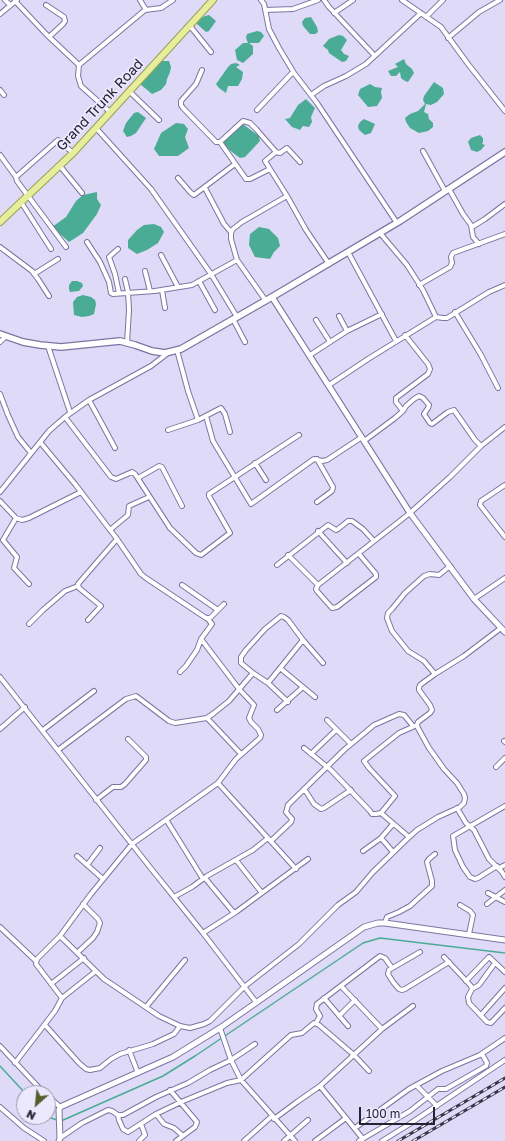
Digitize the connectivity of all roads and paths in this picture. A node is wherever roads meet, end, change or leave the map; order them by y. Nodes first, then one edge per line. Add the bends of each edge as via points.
1 (5, 0) edge
2 (140, 0) edge
3 (173, 0) edge
4 (213, 0) edge
5 (261, 0) edge
6 (318, 0) edge
7 (324, 0) edge
8 (353, 0) edge
9 (402, 0) edge
10 (443, 0) edge
11 (500, 0) edge
12 (16, 1) edge
13 (10, 5) junction
14 (46, 5) dead end
15 (146, 10) junction
16 (264, 10) junction
17 (334, 13) junction
18 (420, 13) junction
19 (0, 14) edge
20 (426, 17) junction
21 (190, 26) junction
22 (49, 37) junction
23 (448, 38) junction
24 (211, 52) dead end
25 (374, 55) junction
26 (79, 64) junction
27 (202, 70) dead end
28 (293, 72) junction
29 (0, 90) edge
30 (129, 91) junction
31 (4, 95) dead end
32 (311, 95) junction
33 (257, 110) dead end
34 (505, 111) edge
35 (110, 112) junction
36 (159, 120) dead end
37 (96, 128) junction
38 (220, 142) junction
39 (422, 151) dead end
40 (276, 152) junction
41 (505, 152) edge
42 (73, 153) junction
43 (0, 155) edge
44 (300, 162) dead end
45 (235, 164) junction
46 (60, 166) junction
47 (270, 169) junction
48 (16, 177) junction
49 (178, 178) dead end
50 (205, 188) junction
51 (447, 190) junction
52 (82, 192) dead end
53 (28, 195) junction
54 (288, 196) junction
55 (21, 202) junction
56 (505, 204) edge
57 (0, 222) edge
58 (397, 223) junction
59 (472, 227) junction
60 (231, 232) junction
61 (380, 233) junction
62 (505, 234) edge
63 (87, 242) dead end
64 (479, 244) junction
65 (0, 247) edge
66 (66, 247) dead end
67 (51, 249) dead end
68 (118, 249) dead end
69 (348, 252) junction
70 (161, 255) dead end
71 (58, 259) dead end
72 (237, 260) junction
73 (329, 264) junction
74 (145, 271) dead end
75 (34, 274) junction
76 (211, 274) junction
77 (125, 279) dead end
78 (198, 281) junction
79 (419, 285) junction
80 (505, 285) edge
81 (178, 287) junction
82 (162, 290) junction
83 (150, 291) junction
84 (128, 292) junction
85 (119, 293) junction
86 (49, 296) dead end
87 (272, 297) junction
88 (266, 300) junction
89 (165, 308) dead end
90 (215, 310) dead end
91 (455, 312) junction
92 (382, 314) junction
93 (338, 316) dead end
94 (436, 317) junction
95 (235, 318) junction
96 (316, 320) dead end
97 (347, 331) junction
98 (3, 335) edge
99 (405, 335) junction
100 (396, 341) junction
101 (0, 342) edge
102 (245, 342) dead end
103 (330, 342) junction
104 (127, 343) junction
105 (48, 346) junction
106 (174, 351) junction
107 (310, 355) junction
108 (329, 385) junction
109 (498, 388) dead end
110 (0, 394) edge
111 (89, 400) junction
112 (5, 406) junction
113 (0, 408) edge
114 (403, 411) junction
115 (70, 412) junction
116 (206, 416) junction
117 (65, 417) junction
118 (198, 420) junction
119 (505, 427) edge
120 (168, 430) dead end
121 (230, 432) dead end
122 (299, 435) dead end
123 (363, 439) junction
124 (40, 442) junction
125 (481, 446) junction
126 (115, 448) dead end
127 (31, 453) junction
128 (316, 458) junction
129 (255, 463) junction
130 (234, 477) junction
131 (138, 478) junction
132 (266, 480) dead end
133 (505, 485) edge
134 (0, 492) edge
135 (81, 492) junction
136 (150, 497) junction
137 (0, 502) edge
138 (317, 502) dead end
139 (182, 506) dead end
140 (410, 513) junction
141 (16, 518) junction
142 (110, 530) junction
143 (318, 532) junction
144 (505, 537) edge
145 (117, 539) junction
146 (374, 541) junction
147 (359, 554) junction
148 (288, 555) junction
149 (347, 563) junction
150 (277, 565) dead end
151 (450, 566) junction
152 (505, 578) edge
153 (29, 584) dead end
154 (182, 585) dead end
155 (78, 586) junction
156 (318, 586) junction
157 (474, 599) junction
158 (224, 604) dead end
159 (218, 610) junction
160 (207, 618) junction
161 (88, 620) dead end
162 (29, 624) dead end
163 (503, 630) edge
164 (202, 639) junction
165 (303, 640) junction
166 (323, 663) dead end
167 (280, 668) junction
168 (180, 672) dead end
169 (253, 673) junction
170 (435, 674) junction
171 (0, 677) edge
172 (268, 683) junction
173 (303, 687) junction
174 (239, 688) junction
175 (94, 691) dead end
176 (315, 697) dead end
177 (288, 702) junction
178 (25, 707) junction
179 (277, 710) dead end
180 (206, 718) junction
181 (327, 720) dead end
182 (415, 726) junction
183 (0, 729) edge
184 (43, 730) junction
185 (336, 730) junction
186 (128, 739) dead end
187 (351, 744) junction
188 (304, 748) dead end
189 (58, 750) junction
190 (241, 754) junction
191 (311, 754) junction
192 (505, 758) edge
193 (327, 767) junction
194 (496, 767) dead end
195 (218, 783) junction
196 (305, 790) junction
197 (351, 790) junction
198 (96, 800) junction
199 (505, 806) edge
200 (456, 808) junction
201 (381, 813) junction
202 (167, 821) junction
203 (394, 824) junction
204 (471, 826) junction
205 (409, 837) junction
206 (381, 838) junction
207 (270, 840) junction
208 (132, 844) junction
209 (100, 848) dead end
210 (363, 851) dead end
211 (393, 852) junction
212 (435, 854) dead end
213 (77, 856) dead end
214 (308, 859) dead end
215 (236, 860) junction
216 (87, 865) junction
217 (505, 865) edge
218 (498, 867) junction
219 (296, 869) junction
220 (505, 877) edge
221 (204, 878) junction
222 (103, 879) junction
223 (505, 890) edge
224 (262, 893) junction
225 (488, 893) dead end
226 (174, 897) junction
227 (495, 897) junction
228 (505, 902) edge
229 (83, 904) junction
230 (488, 904) dead end
231 (460, 905) dead end
232 (234, 913) junction
233 (385, 923) junction
234 (0, 927) edge
235 (203, 933) junction
236 (469, 934) junction
237 (60, 936) junction
238 (505, 940) edge
239 (78, 952) junction
240 (420, 952) dead end
241 (444, 957) dead end
242 (84, 958) junction
243 (185, 960) dead end
244 (36, 962) junction
245 (449, 962) junction
246 (495, 963) junction
247 (392, 968) junction
248 (96, 971) junction
249 (505, 972) edge
250 (466, 981) junction
251 (51, 984) junction
252 (341, 986) junction
253 (244, 987) junction
254 (505, 988) edge
255 (472, 989) junction
256 (62, 998) junction
257 (324, 998) junction
258 (355, 1000) junction
259 (256, 1002) junction
260 (413, 1006) dead end
261 (146, 1008) junction
262 (505, 1008) edge
263 (481, 1015) junction
264 (339, 1016) junction
265 (316, 1023) junction
266 (44, 1025) junction
267 (180, 1026) junction
268 (348, 1026) dead end
269 (220, 1028) junction
270 (382, 1029) junction
271 (505, 1038) edge
272 (255, 1044) dead end
273 (0, 1046) edge
274 (130, 1050) junction
275 (482, 1054) junction
276 (354, 1055) junction
277 (231, 1060) junction
278 (505, 1060) edge
279 (15, 1063) junction
280 (369, 1071) dead end
281 (138, 1073) junction
282 (240, 1080) junction
283 (36, 1085) edge
284 (416, 1085) junction
285 (320, 1086) junction
286 (170, 1090) junction
287 (428, 1098) junction
288 (180, 1102) junction
289 (56, 1103) edge
290 (437, 1106) junction
291 (60, 1107) junction
292 (1, 1109) edge
293 (156, 1114) junction
294 (118, 1115) junction
295 (273, 1118) junction
296 (346, 1118) junction
297 (308, 1120) dead end
298 (141, 1124) junction
299 (355, 1128) junction
300 (183, 1136) junction
301 (289, 1136) junction
302 (60, 1140) edge
303 (361, 1140) edge
304 (44, 1141) edge
305 (139, 1141) edge
306 (177, 1141) edge
307 (244, 1141) edge
308 (284, 1141) edge
309 (294, 1141) edge
310 (315, 1141) edge
311 (382, 1141) edge

1 - 13 street
2 - 15 street
3 - 15 street via 161,8
4 - 21 main road, Grand Trunk Road
5 - 16 street
6 - 16 street via 293,9
7 - 17 street
8 - 17 street
9 - 18 street
10 - 20 street
11 - 23 street via 479,12
12 - 13 street
12 - 22 street
13 - 19 street
14 - 22 street via 64,17 65,21
15 - 26 street
16 - 28 street via 269,29
17 - 25 street
18 - 20 street
18 - 25 street
20 - 23 street via 441,27
21 - 24 street
21 - 30 main road, Grand Trunk Road
22 - 26 street
23 - 34 street
25 - 32 street via 366,64
26 - 35 street via 78,76 82,86
27 - 38 street via 196,84 181,101 181,105 216,142
28 - 32 street
28 - 33 street
29 - 31 street
30 - 35 main road, Grand Trunk Road
30 - 36 street
32 - 58 street
35 - 37 main road, Grand Trunk Road
37 - 42 main road, Grand Trunk Road
37 - 76 street via 151,188
38 - 40 street via 243,122 250,123
38 - 45 street
39 - 51 street
40 - 44 street via 287,148
40 - 47 street via 265,161
41 - 51 main road
42 - 46 main road, Grand Trunk Road
42 - 48 street via 58,140
43 - 48 street
45 - 47 street via 248,180
45 - 50 street
46 - 52 street
46 - 53 main road, Grand Trunk Road
47 - 54 street
48 - 53 street
49 - 50 street via 194,195
50 - 60 street
51 - 58 main road
51 - 59 street
53 - 55 main road, Grand Trunk Road
53 - 66 street
54 - 60 street via 242,222
54 - 73 street via 306,230
55 - 57 main road, Grand Trunk Road
55 - 67 street
56 - 59 street
58 - 61 main road
59 - 64 street via 473,237
60 - 72 street
61 - 69 main road
61 - 79 street via 407,265
62 - 64 street
63 - 85 street via 100,262 111,293
64 - 79 street via 453,253 450,267
65 - 75 street
68 - 85 street via 109,257
69 - 73 main road
69 - 92 street
70 - 81 street
71 - 75 street
72 - 76 street
72 - 88 street
73 - 87 main road
74 - 83 street
75 - 86 street
76 - 78 street
76 - 95 street
77 - 84 street
78 - 81 street via 192,285
78 - 90 street
79 - 94 street
80 - 91 street
81 - 82 street
82 - 83 street
82 - 89 street
83 - 84 street
84 - 85 street
84 - 104 street
87 - 88 main road
87 - 107 street
88 - 95 main road
91 - 94 street via 447,318
91 - 109 street
92 - 97 street
92 - 100 street
93 - 97 street
94 - 99 street
95 - 102 street
95 - 106 main road
96 - 103 street
97 - 103 street
98 - 101 street
98 - 105 main road via 23,342
99 - 100 street
99 - 114 street via 430,369 428,374 396,398
100 - 108 street
103 - 107 street
104 - 105 main road
104 - 106 main road via 152,351
105 - 115 street
106 - 111 street via 135,376
106 - 118 street
107 - 108 street
108 - 123 street
110 - 112 street
111 - 115 street
111 - 126 street
112 - 113 street
112 - 127 street via 18,437
114 - 123 street
114 - 125 street via 420,396 428,405 424,414 431,424 454,410
115 - 117 street
116 - 118 street
116 - 121 street via 221,408
116 - 130 street via 213,441
117 - 124 street
117 - 131 street via 111,477 116,479 132,472
118 - 120 street
119 - 125 street
122 - 129 street
123 - 128 street via 327,460
123 - 140 street
124 - 127 street
124 - 135 street
125 - 140 street
127 - 134 street
128 - 130 street via 252,504
128 - 138 street via 333,487 332,491
129 - 130 street
129 - 132 street
130 - 136 street via 209,496 230,532 201,555 170,528
131 - 136 street
131 - 139 street via 159,466 162,467
133 - 144 street via 481,501 480,505
135 - 141 street via 29,518
135 - 142 street
136 - 142 street via 129,506 128,515
137 - 141 street
140 - 146 street
140 - 151 street
141 - 153 street via 3,540 17,557 14,568
142 - 145 street
143 - 146 street via 328,525 338,529 352,521
143 - 148 street
143 - 149 street
145 - 155 street via 85,574
145 - 160 street via 141,574
146 - 147 street
147 - 149 street
147 - 156 street via 376,576 359,591 332,608 317,591
148 - 150 street
148 - 156 street
149 - 156 street
151 - 157 street
151 - 170 street via 438,575 424,576 388,613 389,624 400,642 410,654 424,661
152 - 157 street
154 - 159 street
155 - 161 street via 101,606
155 - 162 street via 65,590
157 - 163 street
158 - 159 street
159 - 160 street
160 - 164 street via 212,624
163 - 170 street
164 - 168 street
164 - 174 street
165 - 166 street
165 - 167 street
165 - 169 street via 281,616 264,629 240,657 242,663
167 - 172 street
167 - 173 street
169 - 172 street
169 - 174 street
170 - 182 street via 419,688 432,710
171 - 178 street
172 - 177 street
173 - 176 street
173 - 177 street
174 - 180 street via 229,701
174 - 190 street via 254,705 249,718 261,735
175 - 184 street
177 - 179 street
178 - 183 street
178 - 184 street
180 - 189 street via 169,721 136,696 126,699
180 - 190 street
181 - 185 street
182 - 187 street via 404,715 399,714 374,725
182 - 200 street via 464,794 464,803
182 - 201 street via 399,733 364,761 395,796
184 - 189 street
185 - 187 street
185 - 191 street
186 - 198 street via 146,760 125,784 121,787 112,787
187 - 193 street
188 - 191 street
189 - 198 street
190 - 195 street
191 - 193 street
192 - 194 street
193 - 196 street
193 - 197 street
195 - 202 street
195 - 207 street
196 - 197 street via 314,804 321,809
196 - 207 street via 286,809 292,822
197 - 201 street via 372,814
198 - 208 street
199 - 204 street
200 - 204 street
200 - 205 street
201 - 203 street
202 - 208 street
202 - 221 street
203 - 205 street
203 - 206 street
204 - 218 street via 489,859
204 - 218 street via 453,836 455,850 463,867 470,877 475,879
205 - 211 street
206 - 210 street
206 - 211 street
207 - 215 street
207 - 219 street
208 - 222 street
208 - 226 street
209 - 216 street
211 - 253 street via 356,892 338,905 299,944
212 - 233 street via 427,862 432,886 410,906 387,917
213 - 216 street
214 - 219 street
215 - 221 street
215 - 224 street
216 - 222 street
217 - 218 street
218 - 220 street
219 - 224 street
221 - 226 street
221 - 232 street
222 - 229 street
223 - 227 street
224 - 232 street
225 - 227 street
226 - 235 street
227 - 228 street
227 - 230 street
229 - 237 street
229 - 239 street via 100,923 93,938
231 - 236 street via 473,914
232 - 235 street
233 - 236 street
233 - 259 street via 361,929
234 - 244 street
235 - 253 street
236 - 238 street
237 - 239 street
237 - 244 street
239 - 242 street
240 - 247 street
241 - 245 street
242 - 248 street
242 - 251 street
243 - 261 street
244 - 251 street
245 - 247 street via 402,990 388,974
245 - 250 street
246 - 249 street
246 - 250 street via 487,957
246 - 255 street via 479,985
247 - 252 street via 385,958 380,956
248 - 256 street
248 - 261 street
250 - 255 street
251 - 256 street
252 - 257 street
252 - 258 street
253 - 259 street
253 - 267 street via 210,1021 190,1028
254 - 263 street
255 - 263 street via 469,1002
256 - 266 street
257 - 264 street
257 - 265 street via 317,1004 316,1009 320,1016
258 - 264 street
258 - 270 street
259 - 269 street
260 - 270 street
261 - 267 street
262 - 263 street via 491,1023
264 - 268 street
265 - 276 street
265 - 282 street via 302,1033 291,1036
266 - 274 street via 86,1069 100,1068 110,1059
266 - 279 street
267 - 274 street via 174,1034 153,1044
269 - 277 street
269 - 281 street via 173,1057
270 - 276 street
271 - 275 street
272 - 277 street
273 - 279 street
274 - 281 street
275 - 284 street
275 - 287 street via 486,1066 446,1090 438,1089
276 - 280 street
276 - 285 street
277 - 282 street
277 - 286 street
278 - 290 street
279 - 283 street
281 - 291 street
282 - 288 street
282 - 295 street
284 - 287 street
284 - 299 street
285 - 295 street
285 - 296 street
286 - 288 street
286 - 294 street via 123,1115
287 - 290 street
287 - 303 street
288 - 293 street
288 - 300 street via 197,1122 195,1127
289 - 291 street
290 - 311 street
291 - 302 street
292 - 304 street
293 - 298 street
293 - 300 street via 164,1124
294 - 298 street via 121,1125 127,1132
294 - 302 street via 108,1110 82,1123
295 - 301 street
295 - 307 street
296 - 299 street
296 - 310 street
297 - 301 street
298 - 305 street via 145,1135
299 - 303 street
300 - 306 street
301 - 308 street
301 - 309 street

